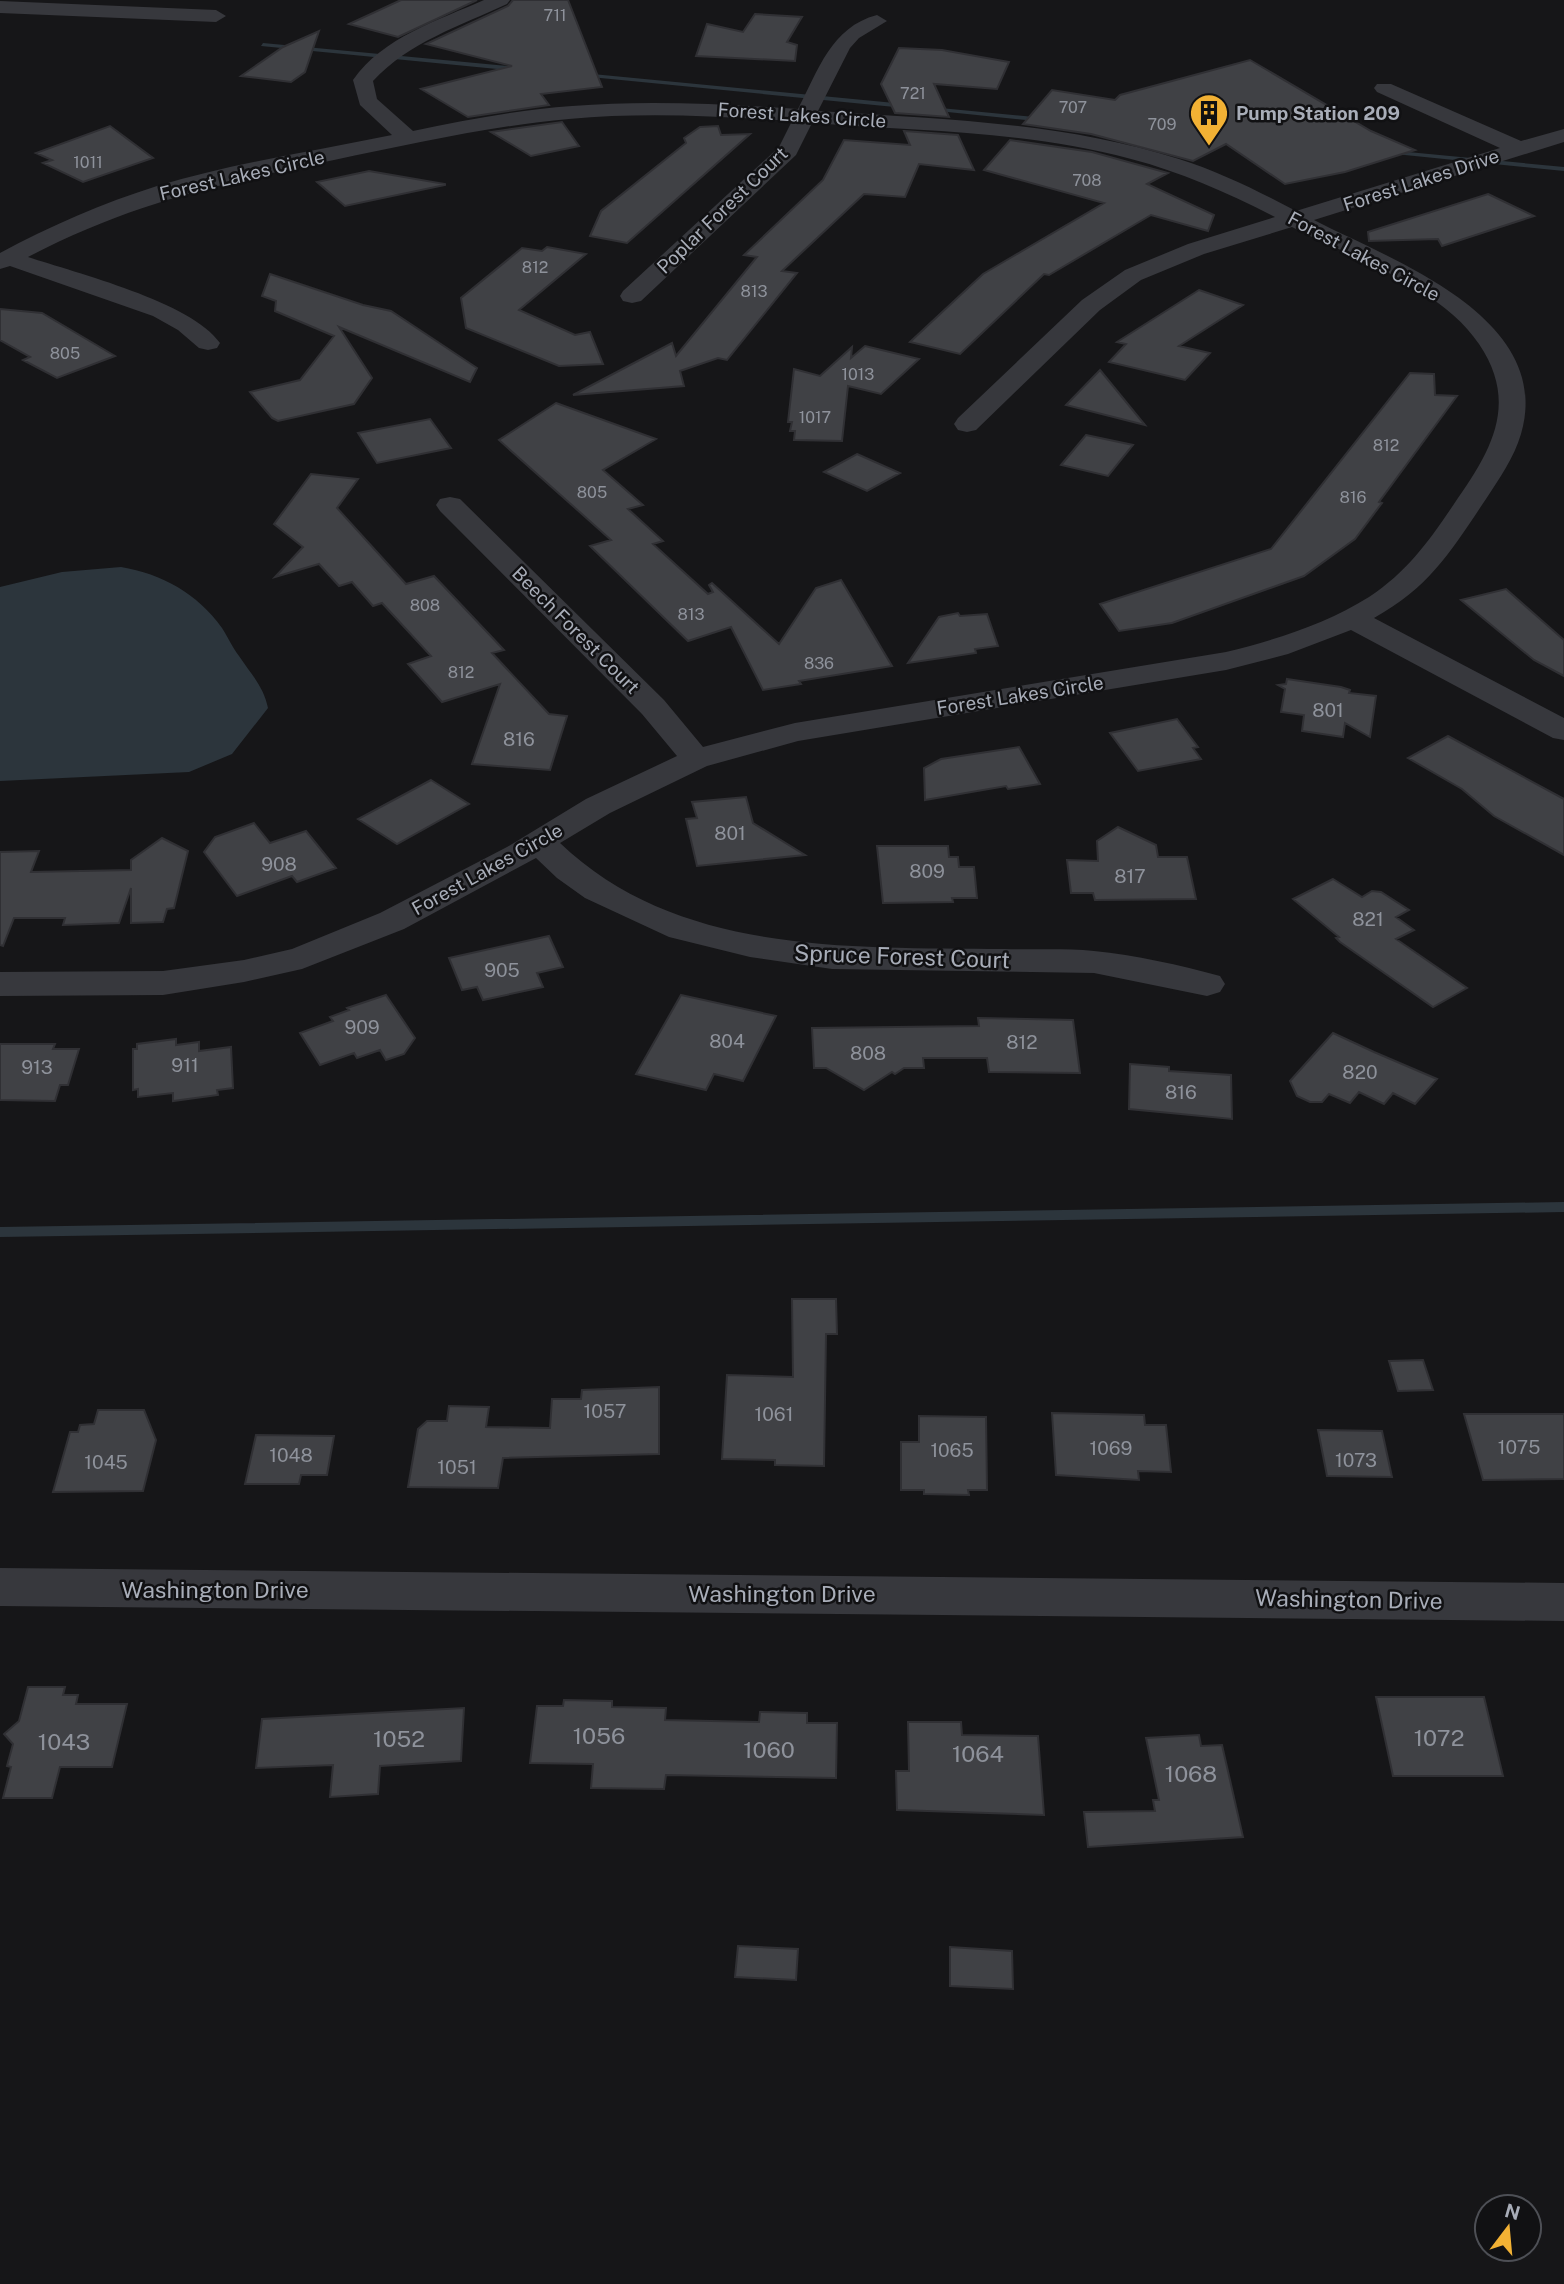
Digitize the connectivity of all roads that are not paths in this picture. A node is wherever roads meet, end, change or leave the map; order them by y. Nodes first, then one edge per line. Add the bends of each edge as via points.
1 (500, 0) edge
2 (0, 7) edge
3 (216, 16) dead end
4 (877, 21) dead end
5 (1384, 88) dead end
6 (806, 116) junction
7 (1564, 135) edge
8 (408, 138) junction
9 (1521, 149) junction
10 (1296, 220) junction
11 (4, 260) edge
12 (632, 296) dead end
13 (208, 343) dead end
14 (967, 424) dead end
15 (450, 505) dead end
16 (1350, 617) junction
17 (1564, 732) edge
18 (696, 759) junction
19 (539, 842) junction
20 (0, 984) edge
21 (1207, 984) dead end
22 (0, 1587) edge
23 (1564, 1602) edge

1 - 8 street via 397,48 363,80 367,101
2 - 3 street
4 - 6 street, Poplar Forest Court via 841,44
5 - 9 street
6 - 8 street, Forest Lakes Circle via 690,108 617,109 514,118
6 - 10 street, Forest Lakes Circle via 1025,132 1126,150 1206,176
6 - 12 street, Poplar Forest Court via 788,150
7 - 9 street, Forest Lakes Drive
8 - 11 street, Forest Lakes Circle via 189,185 97,215
9 - 10 street, Forest Lakes Drive
10 - 14 street, Forest Lakes Drive via 1196,249 1133,275 1091,305
10 - 16 street, Forest Lakes Circle via 1446,299 1470,320 1504,367 1513,405 1509,435 1496,465 1421,570
11 - 13 street via 162,311
15 - 18 street, Beech Forest Court via 653,707
16 - 17 street
16 - 18 street, Forest Lakes Circle via 1323,631 1226,661 795,732
18 - 19 street, Forest Lakes Circle via 598,806
19 - 20 street, Forest Lakes Circle via 392,921 302,958 163,984
19 - 21 street, Spruce Forest Court via 597,891 681,929 750,946 832,958 1094,962
22 - 23 street, Washington Drive

